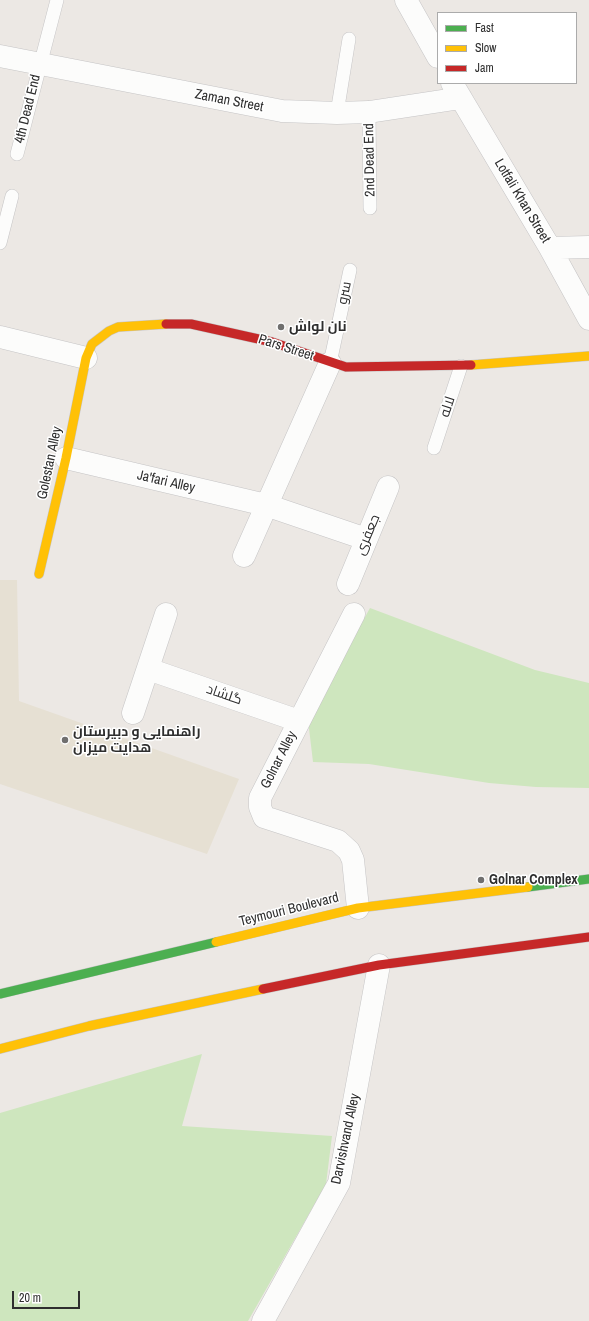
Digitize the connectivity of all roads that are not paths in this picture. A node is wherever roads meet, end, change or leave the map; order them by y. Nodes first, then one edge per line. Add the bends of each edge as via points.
1 (57, 0) edge
2 (406, 0) edge
3 (349, 39) dead end
4 (437, 55) edge
5 (0, 56) edge
6 (39, 65) junction
7 (457, 90) edge
8 (369, 112) junction
9 (337, 113) junction
10 (17, 154) dead end
11 (12, 196) dead end
12 (370, 208) dead end
13 (0, 243) edge
14 (589, 247) edge
15 (550, 248) junction
16 (350, 270) dead end
17 (589, 319) edge
18 (0, 337) edge
19 (589, 356) edge
20 (86, 358) junction
21 (330, 363) junction
22 (461, 366) junction
23 (434, 448) dead end
24 (66, 458) junction
25 (388, 487) dead end
26 (266, 505) junction
27 (366, 539) junction
28 (244, 556) dead end
29 (40, 574) dead end
30 (348, 584) dead end
31 (166, 614) dead end
32 (354, 614) dead end
33 (148, 669) junction
34 (133, 713) dead end
35 (299, 721) junction
36 (589, 879) edge
37 (358, 908) junction
38 (589, 937) edge
39 (379, 964) junction
40 (0, 994) edge
41 (0, 1049) edge
42 (263, 1321) edge

1 - 6 lane, 4th Dead End
2 - 4 street
3 - 9 lane
5 - 6 street, Zaman Street
6 - 9 street, Zaman Street via 282,111
6 - 10 lane, 4th Dead End
7 - 8 street, Zaman Street
7 - 15 street, Lotfali Khan Street
8 - 9 street, Zaman Street
8 - 12 lane, 2nd Dead End
11 - 13 lane
14 - 15 street
15 - 17 street, Lotfali Khan Street
16 - 21 lane, سرو
18 - 20 street
19 - 22 main road, Pars Street
20 - 21 main road, Pars Street via 92,344 118,327 184,324 272,342
20 - 24 main road, Golestan Alley
21 - 22 main road, Pars Street via 362,368
21 - 26 street
22 - 23 lane, لاله
24 - 26 street, Ja'fari Alley
24 - 29 main road, Golestan Alley
25 - 27 street, جعفری
26 - 27 street, Ja'fari Alley
26 - 28 street
27 - 30 street, جعفری
31 - 33 street
32 - 35 street, Golnar Alley
33 - 34 street
33 - 35 street, گلشاد
35 - 37 street, Golnar Alley via 260,798 260,807 264,817 338,841 349,851 353,860
36 - 37 main road, Teymouri Boulevard
37 - 40 main road, Teymouri Boulevard
38 - 39 main road
39 - 41 main road via 89,1026
39 - 42 street, Darvishvand Alley via 339,1183

